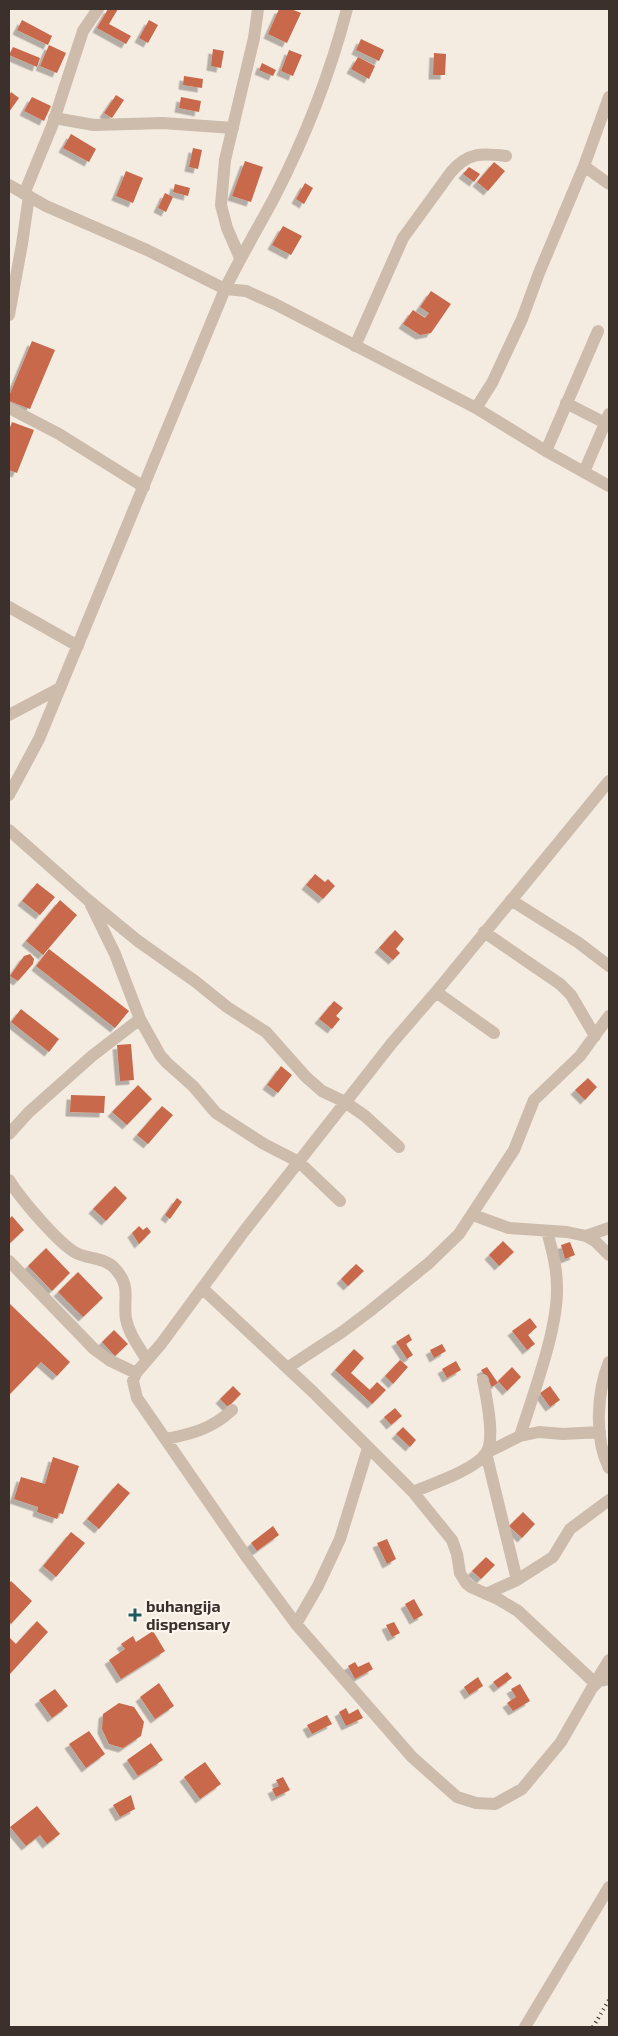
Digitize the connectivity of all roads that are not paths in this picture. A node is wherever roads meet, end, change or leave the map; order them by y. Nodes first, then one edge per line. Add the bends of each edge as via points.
1 (98, 9) edge
2 (258, 9) edge
3 (347, 9) edge
4 (609, 97) edge
5 (54, 118) junction
6 (233, 128) junction
7 (506, 156) dead end
8 (584, 166) junction
9 (609, 184) edge
10 (9, 186) edge
11 (26, 195) junction
12 (240, 258) junction
13 (226, 289) junction
14 (9, 316) edge
15 (598, 331) dead end
16 (355, 346) junction
17 (566, 403) junction
18 (9, 408) edge
19 (476, 408) junction
20 (607, 418) edge
21 (546, 451) junction
22 (584, 472) junction
23 (608, 484) edge
24 (144, 487) junction
25 (9, 607) edge
26 (78, 646) junction
27 (60, 688) junction
28 (9, 715) edge
29 (609, 781) edge
30 (9, 796) edge
31 (9, 830) edge
32 (88, 900) junction
33 (511, 900) junction
34 (484, 932) junction
35 (609, 966) edge
36 (436, 992) junction
37 (609, 1016) edge
38 (140, 1020) junction
39 (494, 1033) dead end
40 (595, 1036) junction
41 (345, 1102) junction
42 (9, 1134) edge
43 (399, 1147) dead end
44 (298, 1162) junction
45 (9, 1180) edge
46 (340, 1201) dead end
47 (473, 1215) junction
48 (609, 1228) edge
49 (547, 1231) junction
50 (586, 1236) junction
51 (609, 1255) edge
52 (9, 1261) edge
53 (202, 1288) junction
54 (147, 1360) junction
55 (609, 1362) edge
56 (287, 1368) junction
57 (136, 1373) junction
58 (482, 1380) dead end
59 (232, 1410) dead end
60 (600, 1432) junction
61 (520, 1436) junction
62 (166, 1439) junction
63 (368, 1448) junction
64 (486, 1453) junction
65 (609, 1468) edge
66 (414, 1492) junction
67 (609, 1500) edge
68 (517, 1580) junction
69 (486, 1594) junction
70 (296, 1624) junction
71 (609, 1660) edge
72 (609, 1679) edge
73 (595, 1683) junction
74 (609, 1887) edge
75 (525, 2027) edge

1 - 5 street via 83,31
2 - 6 street
3 - 12 street via 335,55 305,131
4 - 8 street
5 - 6 street via 94,125 163,123
5 - 11 street
6 - 12 street via 225,160 221,205
7 - 16 street via 470,156 451,172 403,238
8 - 9 street
8 - 19 street via 514,336
10 - 11 street
11 - 13 street
11 - 14 street
12 - 13 street
13 - 16 street via 246,291
13 - 24 street
15 - 17 street
16 - 19 street
17 - 20 street
17 - 21 street
18 - 24 street
19 - 21 street
20 - 22 street
21 - 22 street
22 - 23 street
24 - 26 street
25 - 26 street
26 - 27 street
27 - 28 street
27 - 30 street via 39,739
29 - 33 street
31 - 32 street
32 - 38 street via 115,954
32 - 41 street via 138,941 266,1032 306,1077 322,1091
33 - 34 street
33 - 35 street
34 - 36 street
34 - 40 street via 560,984 571,995
36 - 39 street
36 - 41 street
37 - 40 street
38 - 42 street via 92,1056
38 - 44 street via 160,1055 214,1112
40 - 47 street via 574,1062 534,1100 514,1150
41 - 43 street
41 - 44 street
44 - 46 street
44 - 53 street
45 - 54 street via 64,1244 76,1252 106,1262 119,1272 126,1290 127,1320
47 - 49 street via 509,1228
47 - 56 street via 450,1244 411,1279 342,1332
48 - 50 street
49 - 50 street
49 - 61 street via 556,1272 555,1306
50 - 51 street
52 - 57 street via 94,1349
53 - 54 street
53 - 56 street
54 - 57 street
55 - 60 street via 600,1391
56 - 63 street
57 - 62 street via 133,1381 137,1398
58 - 64 street via 490,1416
59 - 62 street via 203,1430
60 - 61 street via 538,1432
60 - 65 street
61 - 64 street
62 - 70 street
63 - 66 street
63 - 70 street via 340,1539
64 - 66 street via 464,1469
64 - 68 street
66 - 69 street via 452,1540 462,1578
67 - 68 street via 570,1529 554,1557
68 - 69 street
69 - 73 street via 518,1611
70 - 73 street via 412,1757 447,1790 464,1801 495,1804 528,1784 560,1742
71 - 73 street
72 - 73 street
74 - 75 street

